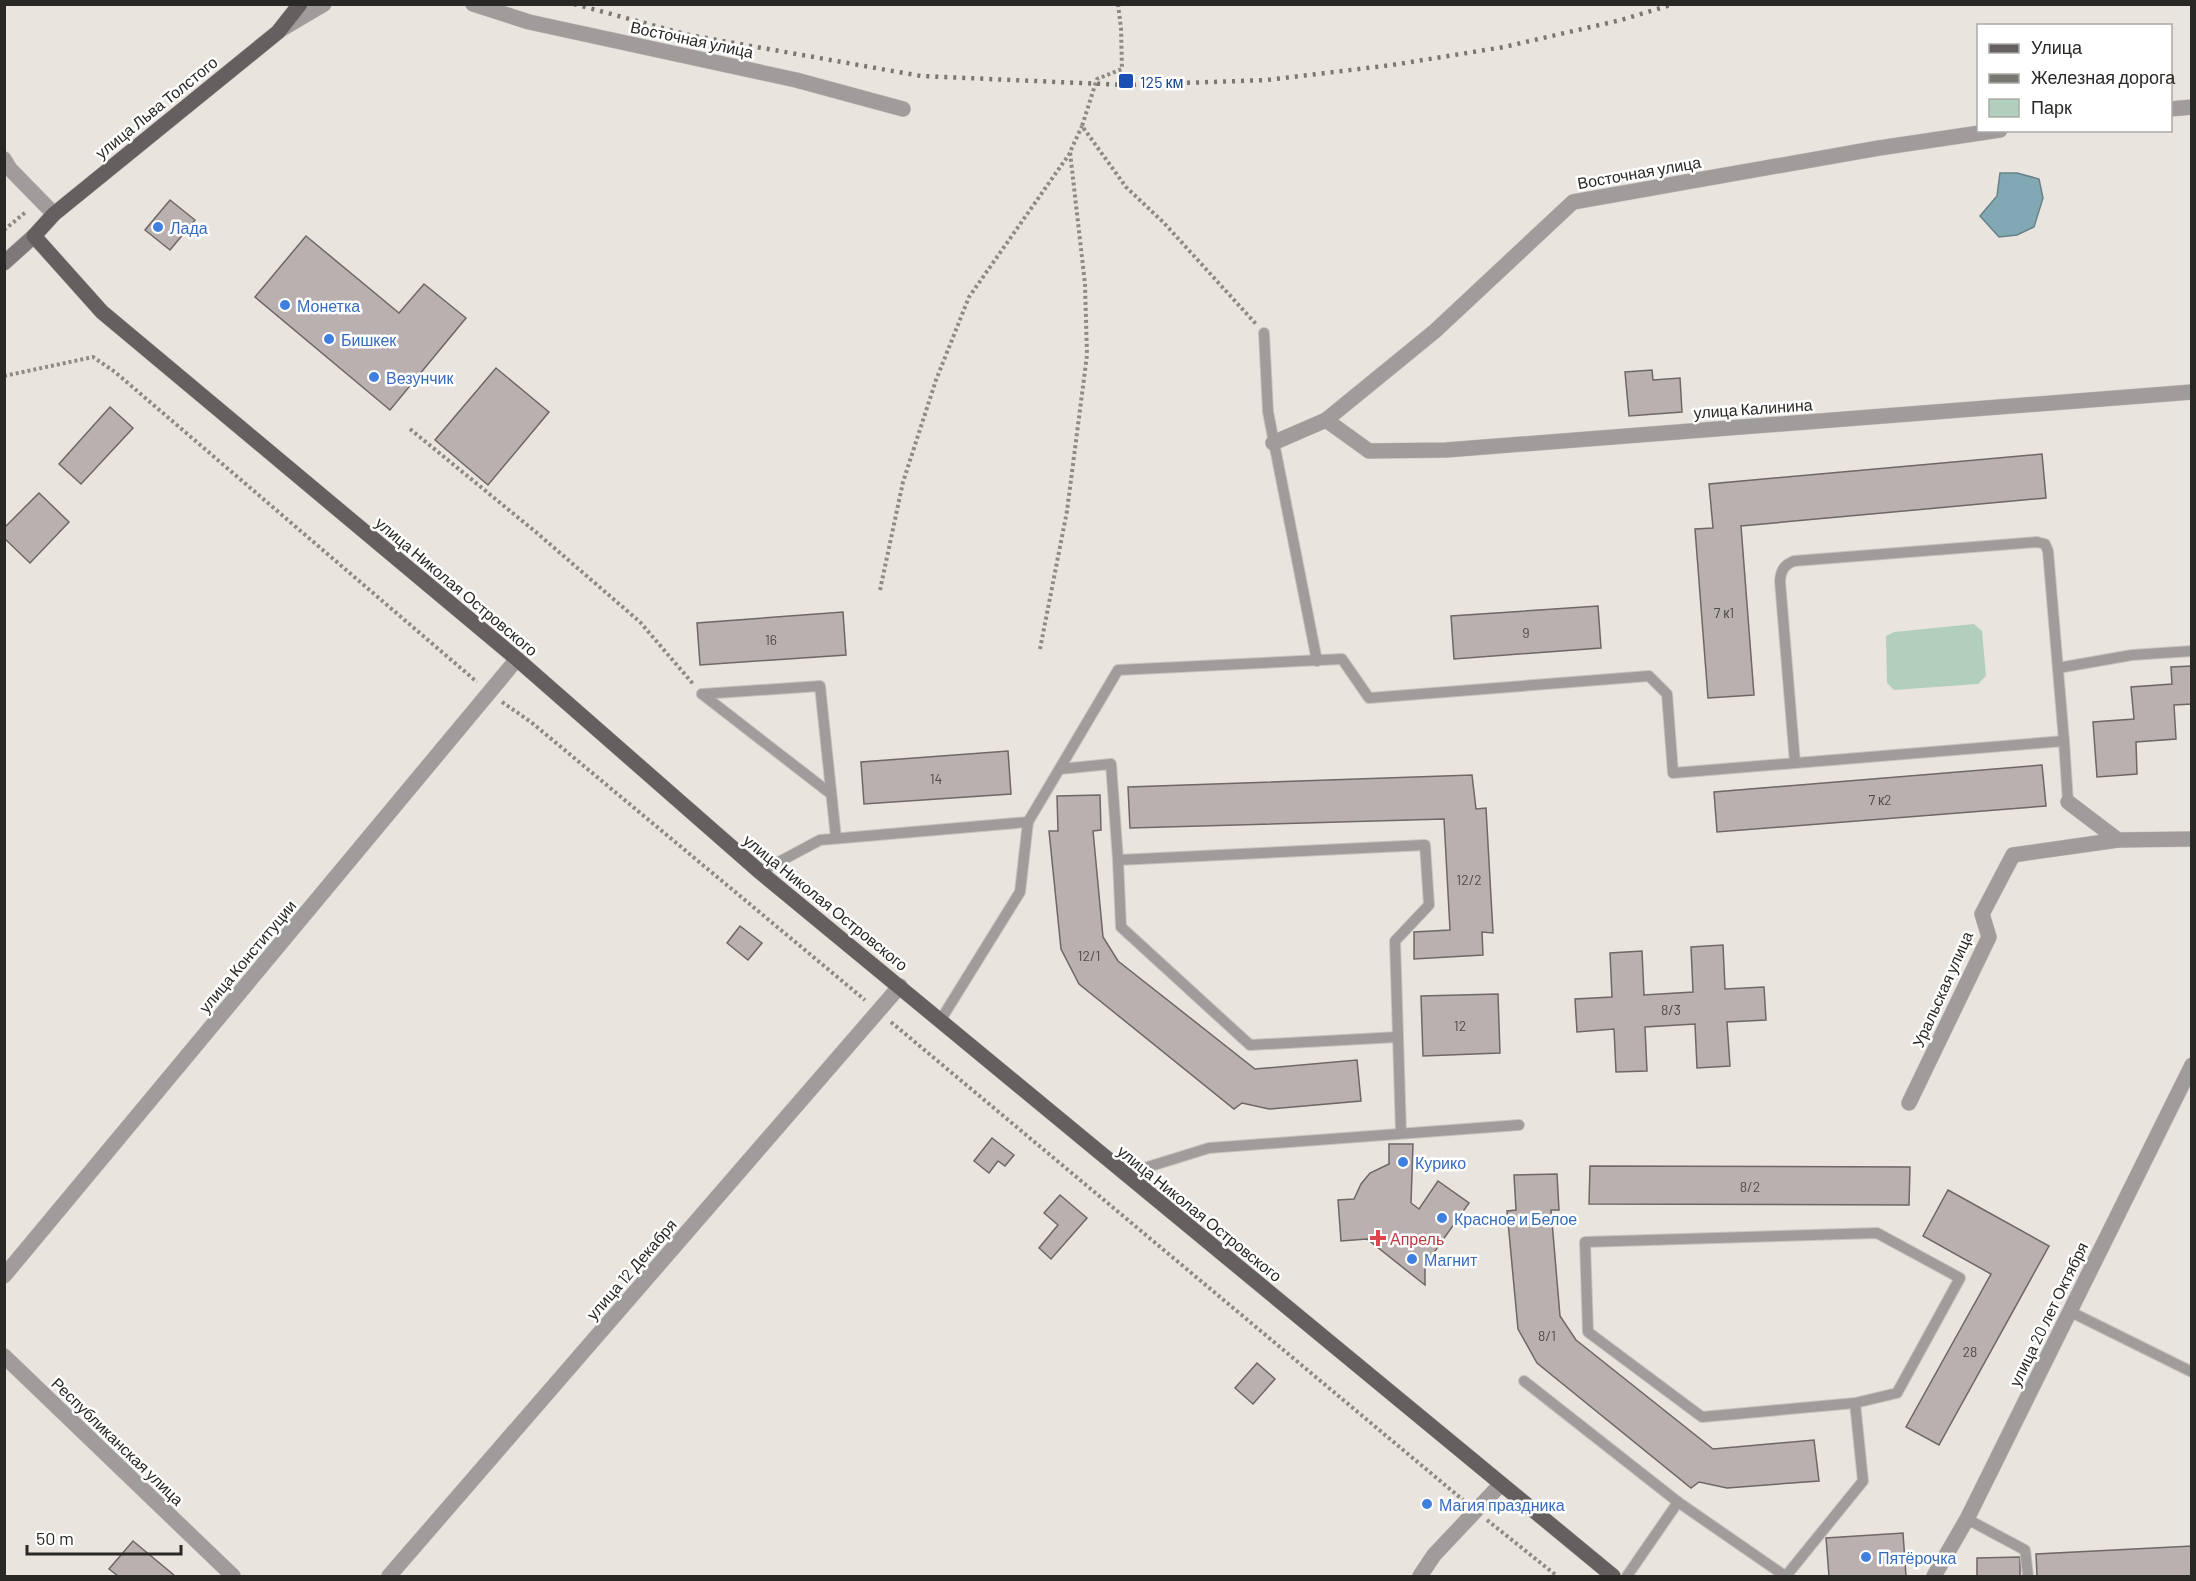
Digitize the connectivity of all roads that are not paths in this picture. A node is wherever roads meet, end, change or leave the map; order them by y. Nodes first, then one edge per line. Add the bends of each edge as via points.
1 (300, 4) edge
2 (324, 4) edge
3 (473, 4) edge
4 (278, 32) junction
5 (2192, 107) edge
6 (903, 109) dead end
7 (2172, 109) edge
8 (1986, 132) edge
9 (4, 159) edge
10 (54, 214) junction
11 (34, 236) junction
12 (4, 263) edge
13 (1264, 333) road end
14 (2192, 392) edge
15 (1326, 420) junction
16 (1274, 443) junction
17 (2192, 651) edge
18 (517, 659) junction
19 (1317, 661) junction
20 (2058, 668) junction
21 (2064, 741) junction
22 (1795, 763) junction
23 (1060, 769) junction
24 (831, 794) junction
25 (2068, 802) joint
26 (1028, 822) junction
27 (836, 838) junction
28 (2192, 839) edge
29 (2118, 840) junction
30 (1118, 860) junction
31 (760, 872) junction
32 (900, 986) junction
33 (940, 1021) junction
34 (1398, 1037) junction
35 (2192, 1065) edge
36 (1909, 1103) dead end
37 (1519, 1125) dead end
38 (1401, 1133) junction
39 (1125, 1174) junction
40 (4, 1276) edge
41 (2069, 1311) junction
42 (4, 1356) edge
43 (2192, 1372) edge
44 (1524, 1381) dead end
45 (1855, 1403) junction
46 (1501, 1484) junction
47 (1678, 1502) junction
48 (1967, 1519) junction
49 (233, 1576) edge
50 (389, 1576) edge
51 (1420, 1576) edge
52 (1613, 1576) edge
53 (1627, 1576) edge
54 (1786, 1576) edge
55 (1934, 1576) edge
56 (2028, 1576) edge

1 - 4 main road, улица Льва Толстого
2 - 4 street
3 - 6 street, Восточная улица via 529,22 796,80
4 - 10 main road, улица Льва Толстого
5 - 7 street
8 - 15 street, Восточная улица via 1573,202 1435,331
9 - 10 street
10 - 11 main road, улица Льва Толстого
11 - 12 main road
11 - 18 main road, улица Николая Островского via 102,312
13 - 16 lane via 1268,412
14 - 15 street, улица Калинина via 1446,450 1369,451
15 - 16 street, Восточная улица
16 - 19 lane
17 - 20 lane via 2132,655
18 - 31 main road, улица Николая Островского
18 - 40 street, улица Конституции
19 - 22 lane via 1342,659 1369,698 1649,676 1667,694 1673,773
19 - 23 lane via 1118,670
20 - 21 lane
20 - 22 lane via 2048,551 2042,542 1788,564 1780,573 1780,581
21 - 22 lane
21 - 25 lane
23 - 26 lane
23 - 30 lane via 1111,764
24 - 24 lane via 820,686 702,694
24 - 27 lane
25 - 29 street
26 - 27 lane
26 - 33 lane via 1020,892
27 - 31 lane via 820,840
28 - 29 street
29 - 36 street, Уральская улица via 2013,855 1982,914 1989,937
30 - 34 lane via 1121,927 1250,1045
30 - 34 lane via 1425,845 1429,905 1395,941
31 - 32 main road, улица Николая Островского
32 - 33 main road, улица Николая Островского
32 - 50 street, улица 12 Декабря
33 - 39 main road, улица Николая Островского
34 - 38 lane
35 - 41 street, улица 20 лет Октября
37 - 38 lane
38 - 39 lane via 1209,1148
39 - 46 main road, улица Николая Островского
41 - 43 lane
41 - 48 street, улица 20 лет Октября
42 - 49 street, Республиканская улица
44 - 47 lane
45 - 45 lane via 1898,1393 1960,1278 1877,1233 1585,1242 1588,1332 1702,1417
45 - 54 lane via 1863,1481
46 - 51 street via 1434,1555
46 - 52 main road, улица Николая Островского
47 - 53 lane
47 - 54 lane
48 - 55 street, улица 20 лет Октября
48 - 56 lane via 2025,1550

